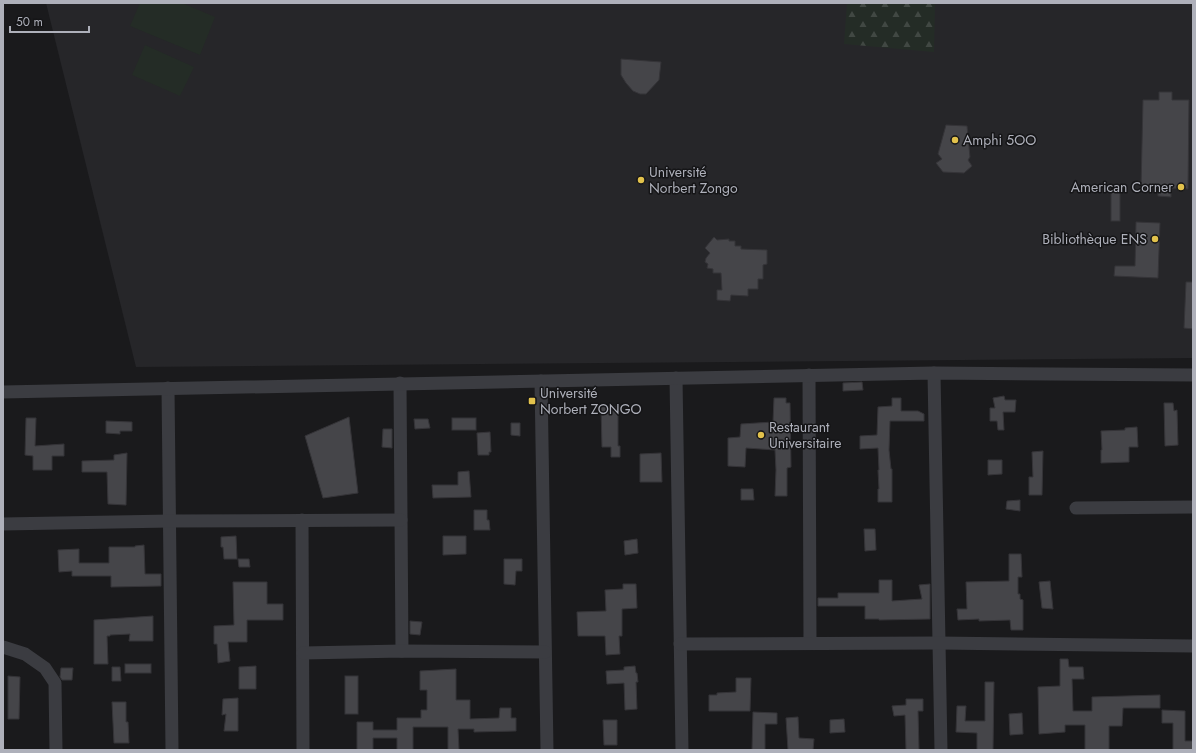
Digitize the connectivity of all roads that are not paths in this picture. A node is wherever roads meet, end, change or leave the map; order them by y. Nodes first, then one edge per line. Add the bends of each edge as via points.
1 (934, 373) junction
2 (809, 375) junction
3 (1193, 375) edge
4 (676, 378) junction
5 (541, 381) junction
6 (400, 383) junction
7 (168, 388) junction
8 (3, 392) edge
9 (1076, 508) dead end
10 (1193, 508) edge
11 (302, 520) junction
12 (401, 520) junction
13 (170, 521) junction
14 (3, 524) edge
15 (810, 643) junction
16 (939, 643) junction
17 (680, 644) junction
18 (1193, 646) edge
19 (3, 647) edge
20 (402, 652) junction
21 (545, 652) junction
22 (303, 653) junction
23 (56, 750) edge
24 (172, 750) edge
25 (303, 750) edge
26 (547, 750) edge
27 (682, 750) edge
28 (941, 750) edge

1 - 2 street
1 - 3 street
1 - 16 street
2 - 4 street
2 - 15 street
4 - 5 street
4 - 17 street
5 - 6 street
5 - 21 street
6 - 7 street
6 - 12 street
7 - 8 street
7 - 13 street
9 - 10 street
11 - 12 street
11 - 13 street
11 - 22 street
12 - 20 street
13 - 14 street
13 - 24 street
15 - 16 street
15 - 17 street
16 - 18 street
16 - 28 street
17 - 27 street
19 - 23 street via 25,654 45,668 55,683
20 - 21 street
20 - 22 street
21 - 26 street
22 - 25 street

